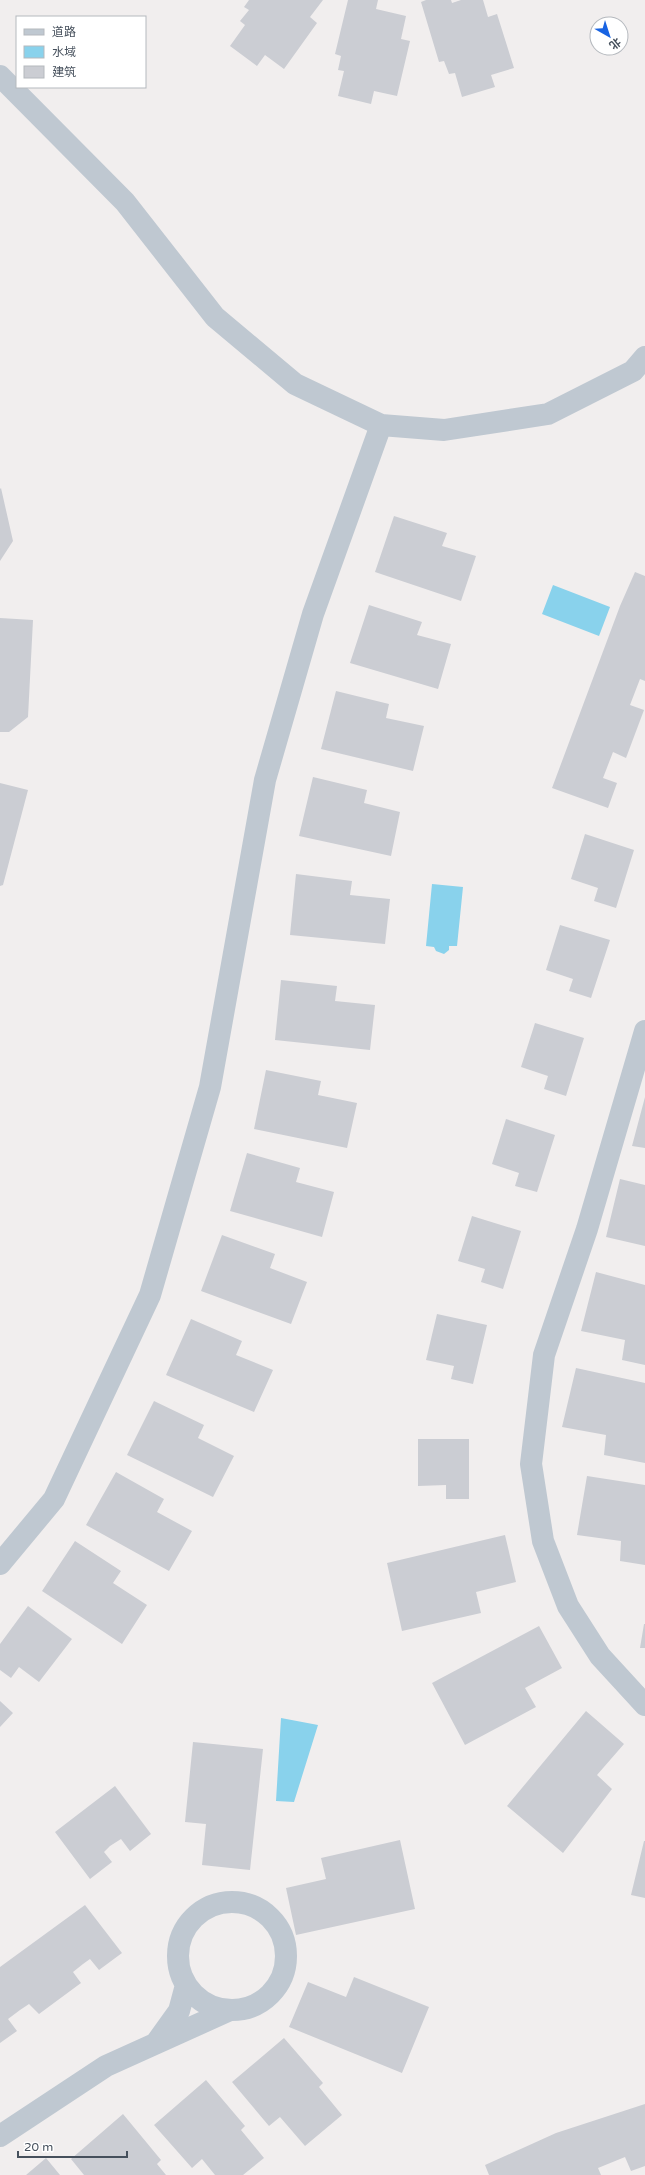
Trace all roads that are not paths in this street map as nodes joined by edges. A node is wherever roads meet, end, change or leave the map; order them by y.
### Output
1 (0, 76) edge
2 (645, 357) edge
3 (381, 425) junction
4 (645, 1031) edge
5 (0, 1564) edge
6 (645, 1705) edge
7 (186, 1984) junction
8 (230, 2010) junction
9 (156, 2044) junction
10 (0, 2136) edge

1 - 3 street
2 - 3 street
3 - 5 street
4 - 6 street
7 - 8 street
7 - 8 street
7 - 9 street
8 - 9 street
9 - 10 street

